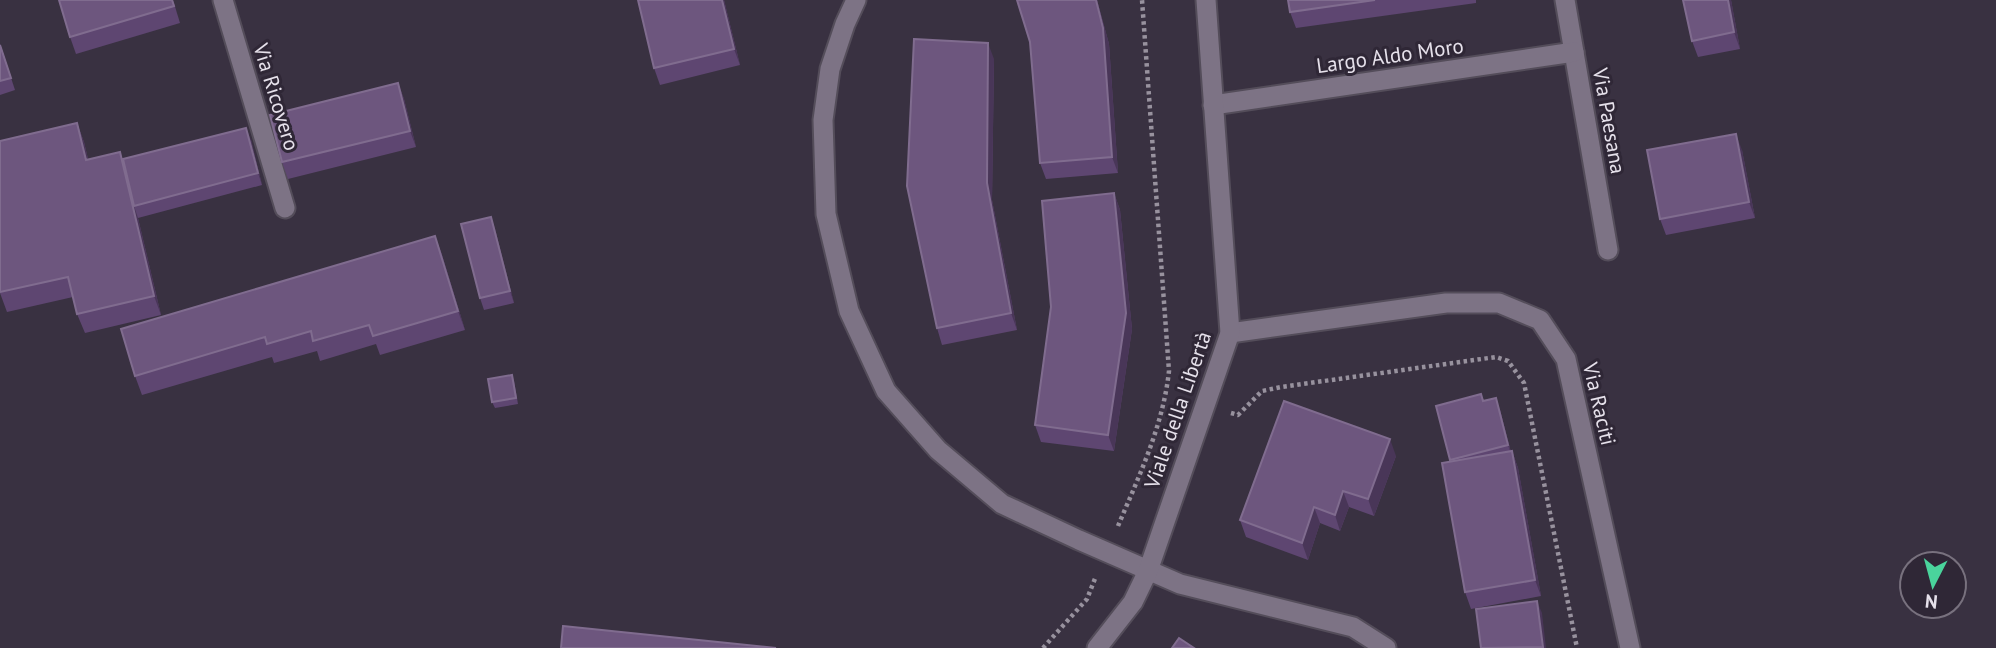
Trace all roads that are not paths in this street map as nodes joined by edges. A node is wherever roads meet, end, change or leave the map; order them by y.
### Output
1 (223, 0) edge
2 (856, 0) edge
3 (1206, 0) edge
4 (1565, 0) edge
5 (1574, 52) junction
6 (1213, 105) junction
7 (285, 208) dead end
8 (1608, 250) dead end
9 (1230, 333) junction
10 (1148, 572) junction
11 (1097, 648) edge
12 (1386, 648) edge
13 (1630, 648) edge

1 - 7 street, Via Ricovero
2 - 10 street
3 - 6 street, Viale della Libertà
4 - 5 street, Via Paesana
5 - 6 street, Largo Aldo Moro
5 - 8 street, Via Paesana
6 - 9 street, Viale della Libertà
9 - 10 street, Viale della Libertà
9 - 13 street, Via Raciti
10 - 11 street, Viale della Libertà
10 - 12 street

